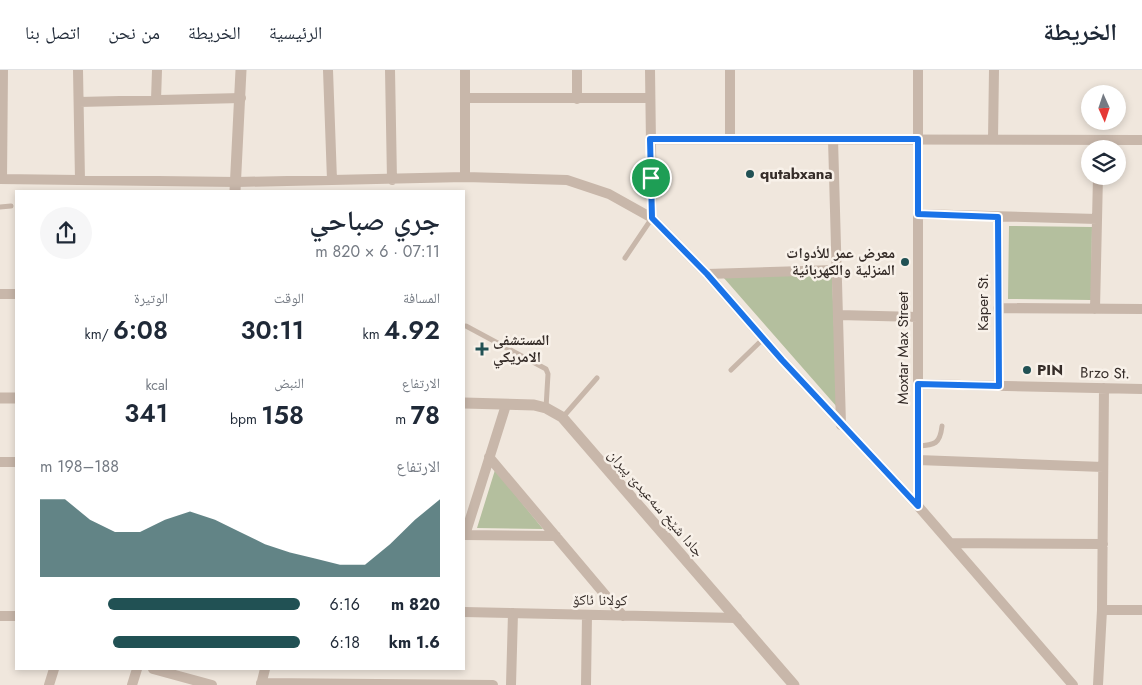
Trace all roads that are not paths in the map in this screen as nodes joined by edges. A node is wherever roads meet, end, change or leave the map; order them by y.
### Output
1 (3, 70) edge
2 (78, 70) edge
3 (157, 70) edge
4 (241, 70) edge
5 (328, 70) edge
6 (390, 70) edge
7 (465, 70) edge
8 (577, 70) edge
9 (650, 70) edge
10 (730, 70) edge
11 (918, 70) edge
12 (994, 70) edge
13 (241, 98) junction
14 (465, 98) junction
15 (650, 98) junction
16 (577, 99) junction
17 (156, 100) junction
18 (79, 102) junction
19 (650, 139) junction
20 (730, 139) junction
21 (833, 139) junction
22 (918, 139) junction
23 (993, 139) junction
24 (1142, 140) edge
25 (1126, 141) edge
26 (1081, 143) edge
27 (465, 177) junction
28 (1, 179) edge
29 (80, 180) junction
30 (332, 180) junction
31 (392, 180) junction
32 (1098, 185) edge
33 (236, 186) edge
34 (11, 206) dead end
35 (0, 207) edge
36 (918, 214) junction
37 (998, 217) junction
38 (652, 218) junction
39 (1097, 219) junction
40 (625, 258) dead end
41 (836, 270) junction
42 (707, 274) junction
43 (0, 294) edge
44 (15, 294) edge
45 (998, 308) junction
46 (1095, 309) junction
47 (1142, 309) edge
48 (839, 316) junction
49 (918, 317) junction
50 (466, 326) dead end
51 (763, 339) junction
52 (731, 370) dead end
53 (597, 378) dead end
54 (918, 384) junction
55 (999, 386) junction
56 (1104, 388) junction
57 (1142, 389) edge
58 (0, 398) edge
59 (15, 398) edge
60 (465, 404) edge
61 (506, 405) junction
62 (546, 408) junction
63 (562, 417) junction
64 (841, 425) junction
65 (942, 426) dead end
66 (918, 446) junction
67 (489, 457) junction
68 (918, 460) junction
69 (0, 462) edge
70 (15, 462) edge
71 (1103, 466) junction
72 (918, 506) junction
73 (465, 532) edge
74 (465, 535) edge
75 (556, 536) junction
76 (951, 543) junction
77 (1103, 544) junction
78 (1102, 610) junction
79 (1142, 610) edge
80 (465, 612) edge
81 (513, 613) junction
82 (587, 615) junction
83 (0, 616) edge
84 (15, 616) edge
85 (623, 616) junction
86 (736, 618) junction
87 (54, 670) edge
88 (137, 670) edge
89 (163, 670) edge
90 (265, 670) edge
91 (180, 672) edge
92 (261, 684) edge
93 (349, 684) edge
94 (50, 685) edge
95 (132, 685) edge
96 (212, 685) edge
97 (429, 685) edge
98 (493, 685) edge
99 (511, 685) edge
100 (586, 685) edge
101 (794, 685) edge
102 (1073, 685) edge
103 (1098, 685) edge

1 - 28 street
2 - 18 street
3 - 17 street
4 - 13 street
5 - 30 street
6 - 31 street
7 - 14 street
8 - 16 street
9 - 15 street
10 - 20 street
11 - 22 street, Moxtar Max Street
12 - 23 street
13 - 17 street
13 - 33 street
14 - 16 street
14 - 27 street
15 - 16 street
15 - 19 street
17 - 18 street
18 - 29 street
19 - 20 street
19 - 38 street
20 - 21 street
21 - 22 street
21 - 41 street
22 - 23 street
22 - 36 street, Moxtar Max Street
23 - 26 street
24 - 25 street
27 - 31 street
27 - 38 street
28 - 29 street
29 - 33 street
30 - 31 street
30 - 33 street
32 - 39 street
34 - 35 lane
36 - 37 street
36 - 49 street, Moxtar Max Street
37 - 39 street
37 - 45 street, Kaper St.
38 - 40 lane
38 - 42 street
39 - 46 street
41 - 42 street
41 - 48 street
42 - 51 street
43 - 44 street
45 - 46 street
45 - 55 street, Kaper St.
46 - 47 street
48 - 49 street
48 - 64 street
49 - 54 street, Moxtar Max Street
50 - 62 lane
51 - 52 lane
51 - 64 street
53 - 63 lane
54 - 55 street, Brzo St.
54 - 66 street, Moxtar Max Street
55 - 56 street, Brzo St.
56 - 57 street, Brzo St.
56 - 71 street
58 - 59 street
60 - 61 street, جادا شێخ سەعیدێ پیران
61 - 62 street, جادا شێخ سەعیدێ پیران
61 - 67 street
62 - 63 street, جادا شێخ سەعیدێ پیران
63 - 86 street, جادا شێخ سەعیدێ پیران
64 - 72 street
65 - 66 lane
66 - 68 street, Moxtar Max Street
67 - 73 street
67 - 75 street
68 - 71 street
68 - 72 street, Moxtar Max Street
69 - 70 street
71 - 77 street
72 - 76 street
74 - 75 street
75 - 85 street
76 - 77 street
76 - 102 street
77 - 78 street
78 - 79 street
78 - 103 street
80 - 81 street, کولانا ئاکۆ
81 - 82 street, کولانا ئاکۆ
81 - 99 street
82 - 85 street, کولانا ئاکۆ
82 - 100 street
83 - 84 street
85 - 86 street, کولانا ئاکۆ
86 - 101 street, جادا شێخ سەعیدێ پیران
87 - 94 street
88 - 95 street
89 - 91 street
90 - 92 street
91 - 96 street
92 - 93 street
93 - 97 street
97 - 98 street

